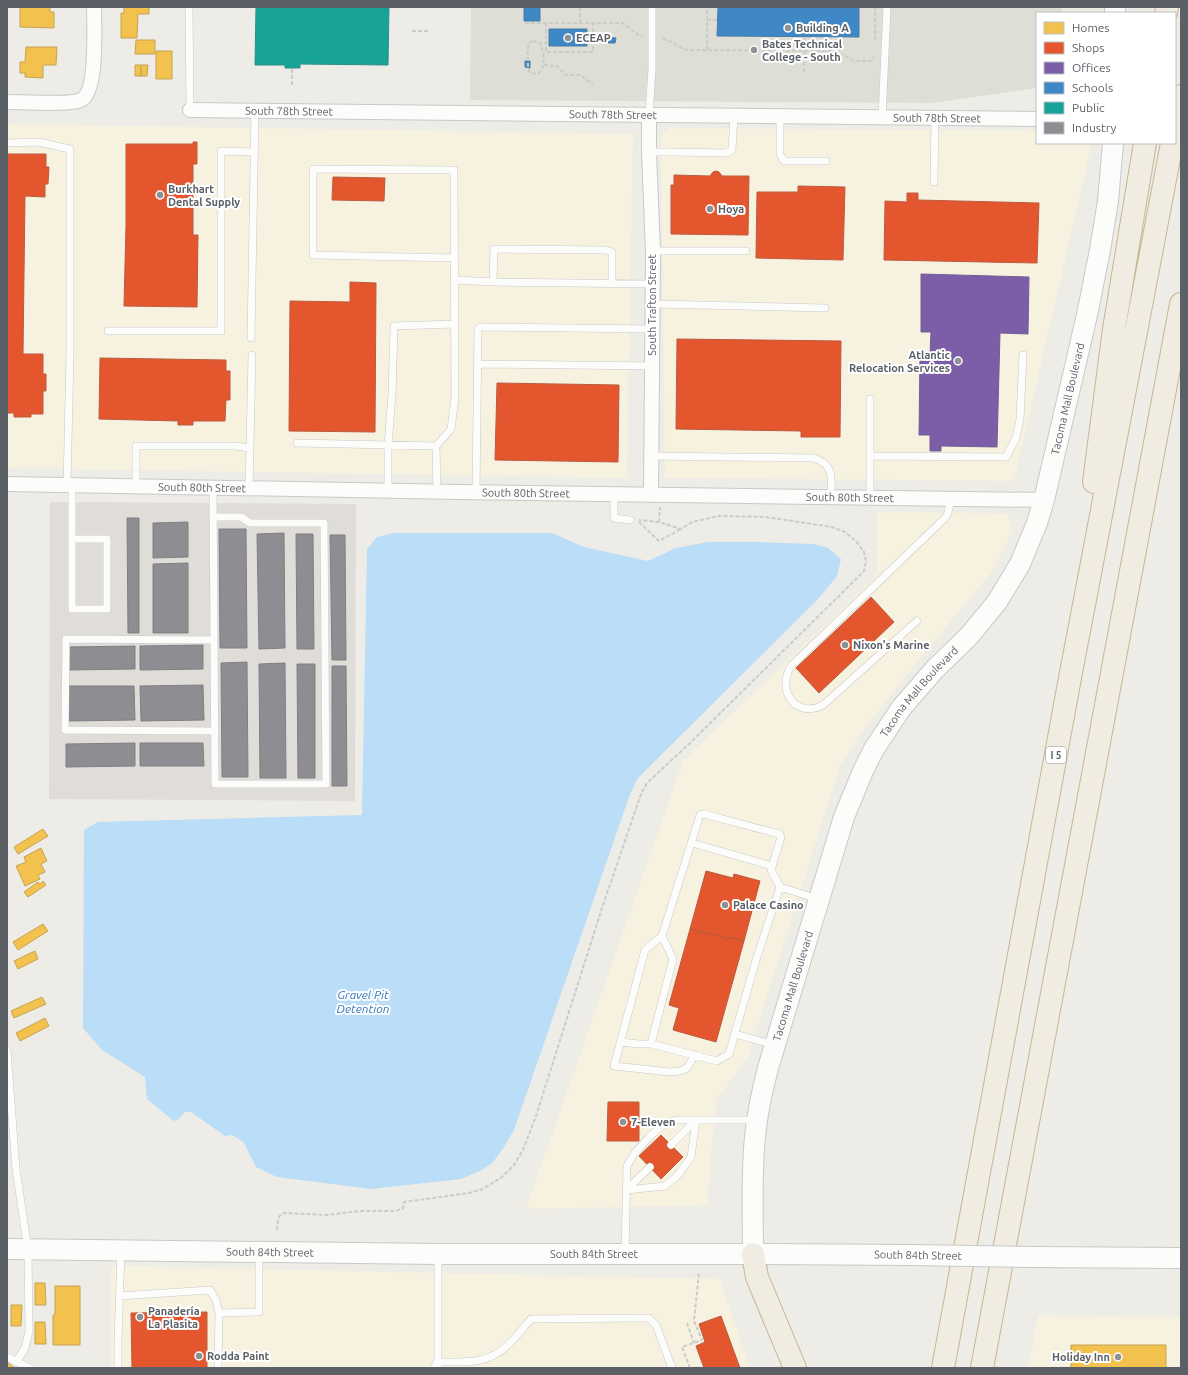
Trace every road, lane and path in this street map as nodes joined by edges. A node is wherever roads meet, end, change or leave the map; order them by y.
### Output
1 (94, 7) edge
2 (189, 7) edge
3 (580, 7) edge
4 (652, 7) edge
5 (707, 7) edge
6 (875, 7) edge
7 (887, 7) edge
8 (707, 20) junction
9 (718, 20) dead end
10 (525, 23) dead end
11 (546, 23) junction
12 (580, 23) junction
13 (593, 23) junction
14 (412, 31) dead end
15 (430, 31) dead end
16 (805, 37) dead end
17 (643, 38) dead end
18 (663, 38) dead end
19 (874, 43) dead end
20 (707, 50) junction
21 (805, 51) junction
22 (874, 54) dead end
23 (544, 65) junction
24 (292, 69) dead end
25 (804, 72) dead end
26 (593, 84) dead end
27 (292, 87) dead end
28 (1181, 96) edge
29 (7, 102) edge
30 (190, 110) joint
31 (255, 111) junction
32 (649, 115) junction
33 (734, 116) junction
34 (780, 116) junction
35 (882, 118) junction
36 (935, 118) junction
37 (1036, 119) edge
38 (1176, 122) edge
39 (7, 143) edge
40 (1112, 144) edge
41 (1145, 144) edge
42 (1172, 144) edge
43 (254, 152) junction
44 (649, 152) junction
45 (826, 161) dead end
46 (934, 182) dead end
47 (653, 251) junction
48 (746, 251) dead end
49 (454, 258) junction
50 (454, 280) junction
51 (493, 282) junction
52 (612, 283) junction
53 (653, 284) junction
54 (652, 304) junction
55 (1181, 304) edge
56 (825, 308) dead end
57 (455, 324) junction
58 (652, 329) junction
59 (108, 331) dead end
60 (251, 338) dead end
61 (252, 355) dead end
62 (1023, 355) dead end
63 (478, 364) junction
64 (652, 366) junction
65 (870, 399) dead end
66 (297, 443) dead end
67 (388, 445) junction
68 (436, 446) junction
69 (250, 448) junction
70 (652, 456) junction
71 (870, 456) junction
72 (7, 484) edge
73 (70, 486) junction
74 (136, 487) junction
75 (213, 488) junction
76 (248, 489) junction
77 (388, 491) junction
78 (437, 492) junction
79 (476, 493) junction
80 (614, 494) junction
81 (831, 496) junction
82 (870, 497) junction
83 (951, 498) junction
84 (656, 499) junction
85 (1044, 500) junction
86 (213, 517) junction
87 (630, 520) dead end
88 (659, 522) junction
89 (681, 529) junction
90 (72, 539) junction
91 (916, 621) dead end
92 (214, 640) junction
93 (1070, 678) junction
94 (214, 731) junction
95 (692, 843) junction
96 (772, 866) junction
97 (780, 887) junction
98 (819, 899) junction
99 (662, 936) junction
100 (735, 1034) junction
101 (620, 1042) junction
102 (651, 1044) junction
103 (775, 1045) junction
104 (7, 1050) edge
105 (695, 1055) junction
106 (696, 1120) junction
107 (757, 1120) junction
108 (671, 1145) dead end
109 (650, 1167) dead end
110 (626, 1190) junction
111 (278, 1230) dead end
112 (7, 1249) edge
113 (28, 1250) junction
114 (121, 1250) junction
115 (260, 1252) junction
116 (438, 1254) junction
117 (625, 1254) junction
118 (753, 1254) junction
119 (1181, 1258) edge
120 (699, 1272) dead end
121 (119, 1296) junction
122 (219, 1313) junction
123 (687, 1323) dead end
124 (694, 1343) junction
125 (7, 1357) edge
126 (16, 1362) junction
127 (437, 1366) edge
128 (30, 1368) edge
129 (118, 1368) edge
130 (218, 1368) edge
131 (672, 1368) edge
132 (690, 1368) edge
133 (795, 1368) edge
134 (943, 1368) edge
135 (982, 1368) edge

1 - 29 street
2 - 30 lane
3 - 12 path
4 - 32 lane
5 - 8 path
6 - 19 path
7 - 35 lane
8 - 9 path
8 - 20 path
10 - 11 path
11 - 12 path
11 - 13 path
12 - 13 path
13 - 17 path
14 - 15 path
16 - 21 path
18 - 20 path
20 - 21 path
21 - 22 path
21 - 25 path
23 - 23 path
23 - 26 path
24 - 27 path
28 - 38 highway
30 - 31 street, South 78th Street
31 - 32 street, South 78th Street
31 - 43 lane
32 - 33 street, South 78th Street
32 - 44 street, South Trafton Street
33 - 34 street, South 78th Street
33 - 44 lane
34 - 35 street, South 78th Street
34 - 45 lane
35 - 36 street, South 78th Street
36 - 37 street, South 78th Street
36 - 46 lane
39 - 73 lane
40 - 85 main road, Tacoma Mall Boulevard
41 - 93 highway
42 - 93 highway, I 5
43 - 59 lane
43 - 60 lane
44 - 47 street, South Trafton Street
47 - 48 lane
47 - 53 street, South Trafton Street
49 - 49 lane
49 - 50 lane
50 - 51 lane
50 - 57 lane
51 - 52 lane
51 - 52 lane
52 - 53 lane
53 - 54 street, South Trafton Street
54 - 56 lane
54 - 58 street, South Trafton Street
55 - 135 highway
57 - 67 lane
57 - 68 lane
58 - 63 lane
58 - 64 street, South Trafton Street
61 - 69 lane
62 - 71 lane
63 - 64 lane
63 - 79 lane
64 - 70 street, South Trafton Street
65 - 71 lane
66 - 67 lane
67 - 68 lane
67 - 77 lane
68 - 78 lane
69 - 74 lane
69 - 76 lane
70 - 81 lane
70 - 84 street, South Trafton Street
71 - 82 lane
72 - 73 street, South 80th Street
73 - 74 street, South 80th Street
73 - 90 lane
74 - 75 street, South 80th Street
75 - 76 street, South 80th Street
75 - 86 lane
76 - 77 street, South 80th Street
77 - 78 street, South 80th Street
78 - 79 street, South 80th Street
79 - 80 street, South 80th Street
80 - 84 street, South 80th Street
80 - 87 lane
81 - 82 street, South 80th Street
81 - 84 street, South 80th Street
82 - 83 street, South 80th Street
83 - 85 street, South 80th Street
83 - 91 lane
84 - 88 path
85 - 98 main road, Tacoma Mall Boulevard
86 - 92 lane
86 - 94 lane
88 - 89 path
88 - 89 path
89 - 111 path
90 - 90 lane
92 - 94 lane
92 - 94 lane
93 - 134 highway, I 5
95 - 96 lane
95 - 96 lane
95 - 99 lane
96 - 97 lane
97 - 98 lane
97 - 100 lane
98 - 103 main road, Tacoma Mall Boulevard
99 - 101 lane
99 - 102 lane
100 - 103 lane
100 - 105 lane
101 - 102 lane
101 - 105 lane
102 - 105 lane
103 - 107 main road, Tacoma Mall Boulevard
104 - 113 lane
106 - 107 lane
106 - 108 lane
106 - 110 lane
106 - 110 lane
107 - 118 main road, Tacoma Mall Boulevard
109 - 110 lane
110 - 117 lane
112 - 113 main road, South 84th Street
113 - 114 main road, South 84th Street
113 - 126 lane
114 - 115 main road, South 84th Street
114 - 121 lane
115 - 116 main road, South 84th Street
115 - 122 lane
116 - 117 main road, South 84th Street
116 - 127 lane
117 - 118 main road, South 84th Street
118 - 119 main road, South 84th Street, bridge
118 - 133 highway
120 - 124 path
121 - 122 lane
121 - 129 lane
122 - 130 lane
123 - 124 path
124 - 132 path
125 - 126 lane
126 - 128 lane
127 - 131 lane

